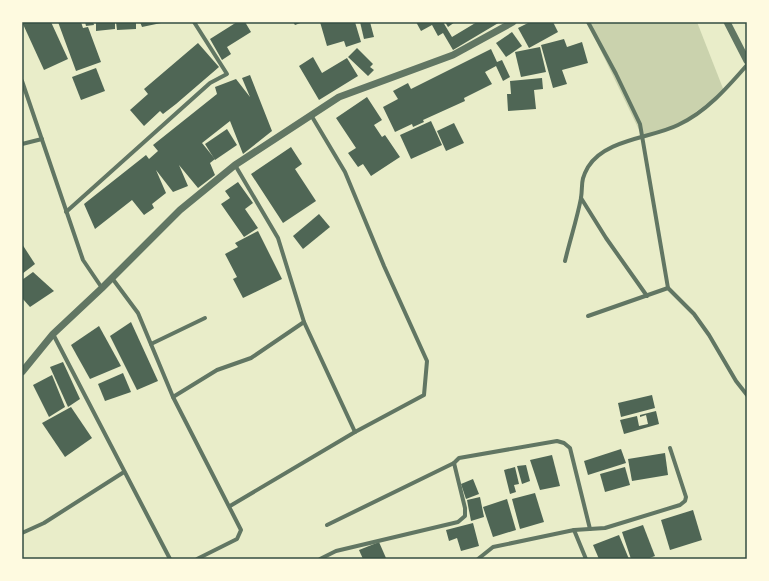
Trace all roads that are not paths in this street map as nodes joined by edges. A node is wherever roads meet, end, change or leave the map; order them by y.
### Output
1 (194, 22) edge
2 (513, 22) edge
3 (588, 22) edge
4 (727, 22) edge
5 (747, 61) edge
6 (22, 81) edge
7 (310, 115) junction
8 (642, 136) junction
9 (42, 139) junction
10 (22, 144) edge
11 (235, 165) junction
12 (581, 198) junction
13 (66, 212) junction
14 (565, 260) dead end
15 (112, 278) junction
16 (102, 288) junction
17 (668, 288) junction
18 (647, 296) junction
19 (588, 316) dead end
20 (205, 318) dead end
21 (304, 322) junction
22 (53, 334) junction
23 (151, 344) junction
24 (22, 372) edge
25 (747, 395) edge
26 (173, 397) junction
27 (355, 432) junction
28 (670, 448) dead end
29 (454, 463) junction
30 (124, 472) junction
31 (230, 506) junction
32 (327, 525) dead end
33 (590, 529) junction
34 (574, 530) junction
35 (22, 532) edge
36 (170, 559) edge
37 (197, 559) edge
38 (320, 559) edge
39 (478, 559) edge
40 (586, 559) edge

1 - 13 street
2 - 7 street
3 - 8 street
4 - 5 street
5 - 8 street
6 - 9 street
7 - 11 street
7 - 27 street
8 - 12 street
8 - 17 street
9 - 10 street
9 - 13 street
11 - 15 street
11 - 21 street
12 - 14 street
12 - 18 street
13 - 16 street
15 - 16 street
15 - 23 street
16 - 22 street
17 - 18 street
17 - 25 street
18 - 19 street
20 - 23 street
21 - 26 street
21 - 27 street
22 - 24 street
22 - 30 street
23 - 26 street
26 - 31 street
27 - 31 street
28 - 33 street
29 - 32 street
29 - 33 street
29 - 38 street
30 - 35 street
30 - 36 street
31 - 37 street
33 - 34 street
34 - 39 street
34 - 40 street

